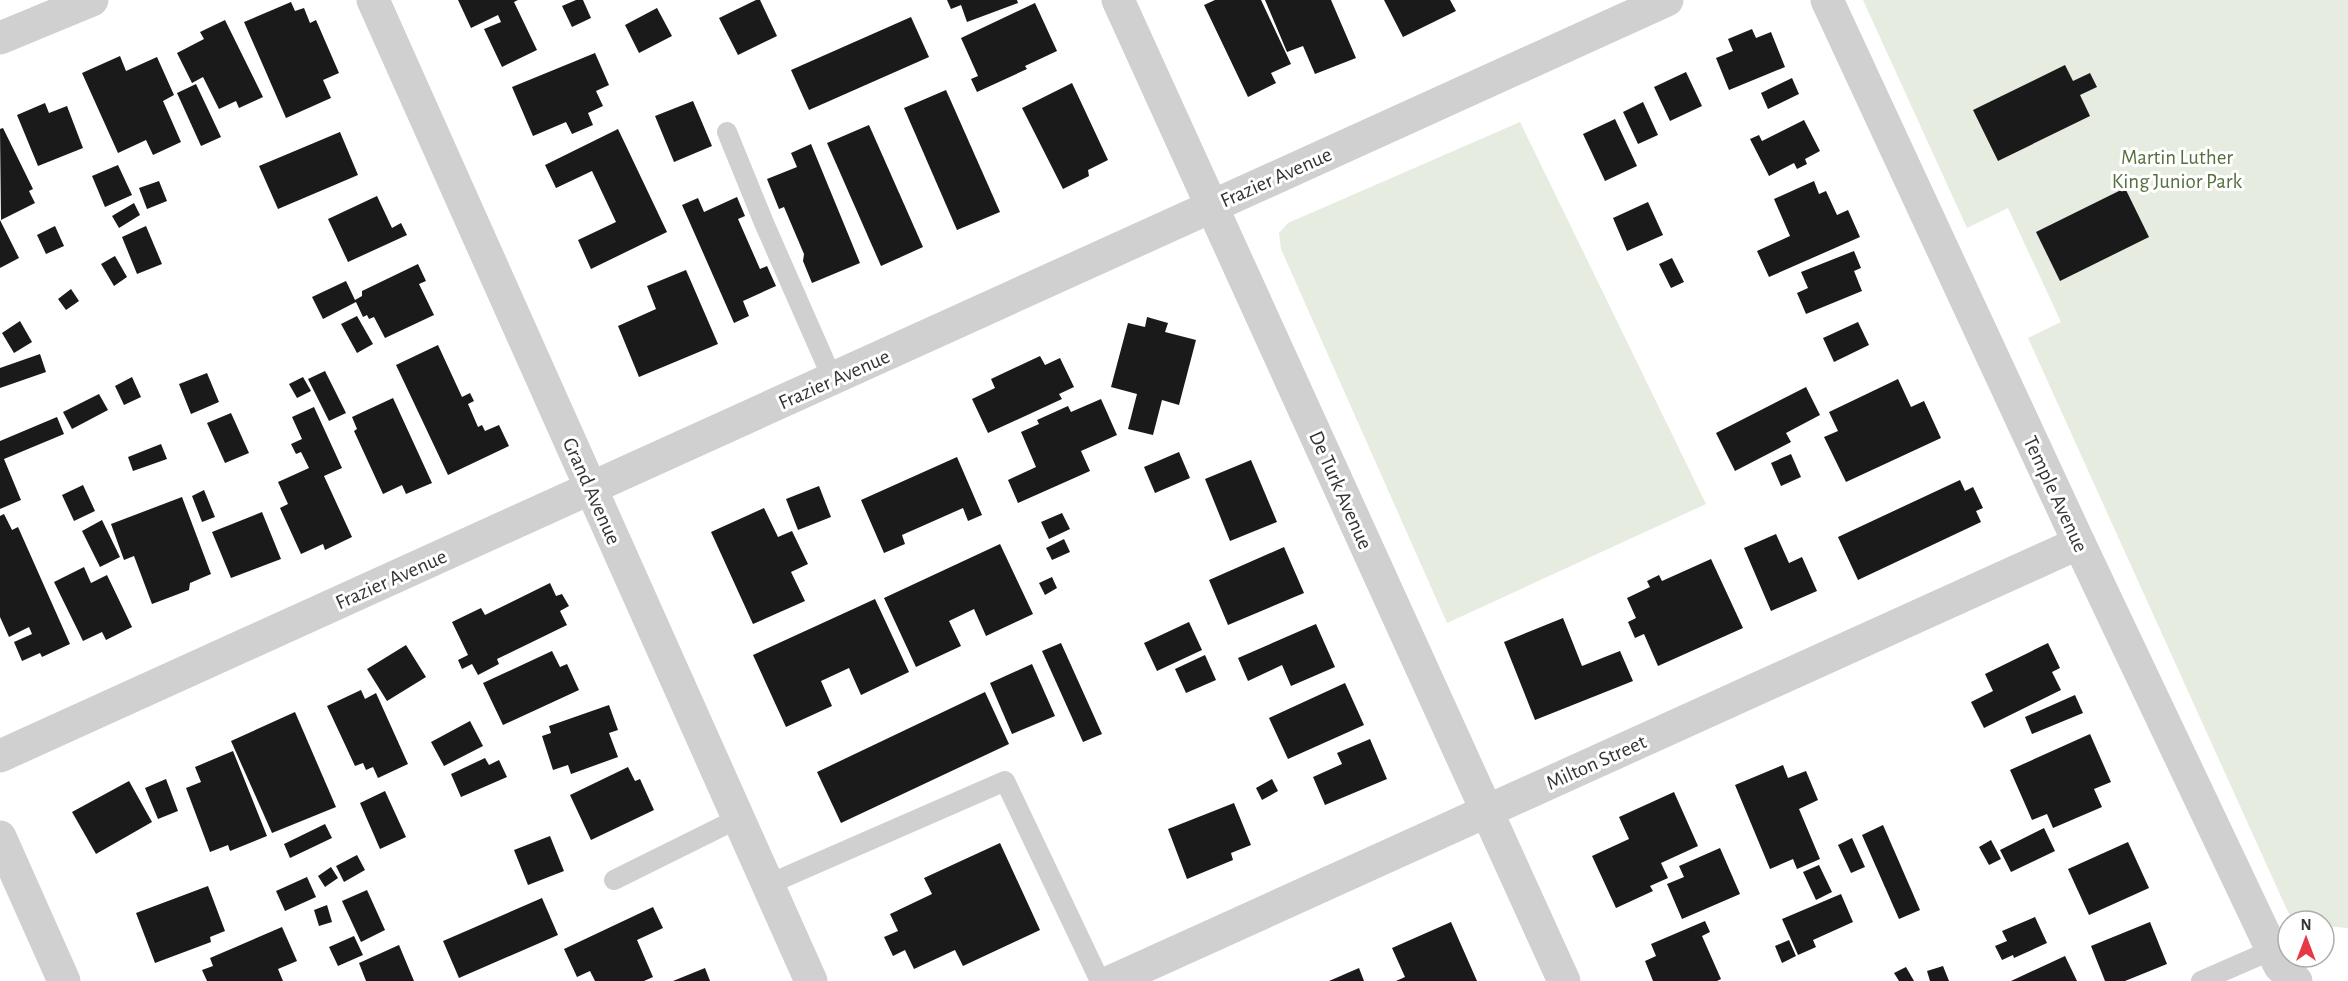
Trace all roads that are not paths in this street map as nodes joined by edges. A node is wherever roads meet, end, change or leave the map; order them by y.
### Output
1 (92, 0) edge
2 (373, 0) edge
3 (1118, 0) edge
4 (1667, 0) edge
5 (1827, 0) edge
6 (0, 38) edge
7 (727, 132) dead end
8 (1212, 206) junction
9 (833, 380) junction
10 (591, 489) junction
11 (2079, 543) junction
12 (0, 756) edge
13 (1487, 811) junction
14 (737, 819) junction
15 (0, 837) edge
16 (614, 880) dead end
17 (767, 885) junction
18 (2272, 950) junction
19 (64, 981) edge
20 (811, 981) edge
21 (1100, 981) edge
22 (1112, 981) edge
23 (1564, 981) edge
24 (2201, 981) edge
25 (2296, 981) edge

1 - 6 street
2 - 10 street, Grand Avenue
3 - 8 street, De Turk Avenue
4 - 8 street, Frazier Avenue
5 - 11 street, Temple Avenue
7 - 9 lane
8 - 9 street, Frazier Avenue
8 - 13 street, De Turk Avenue
9 - 10 street, Frazier Avenue
10 - 12 street, Frazier Avenue
10 - 14 street, Grand Avenue
11 - 13 street, Milton Street
11 - 18 street, Temple Avenue
13 - 22 street, Milton Street
13 - 23 street, De Turk Avenue
14 - 16 lane
14 - 17 street, Grand Avenue
15 - 19 street
17 - 20 street, Grand Avenue
17 - 21 lane
18 - 24 lane
18 - 25 street, Temple Avenue

